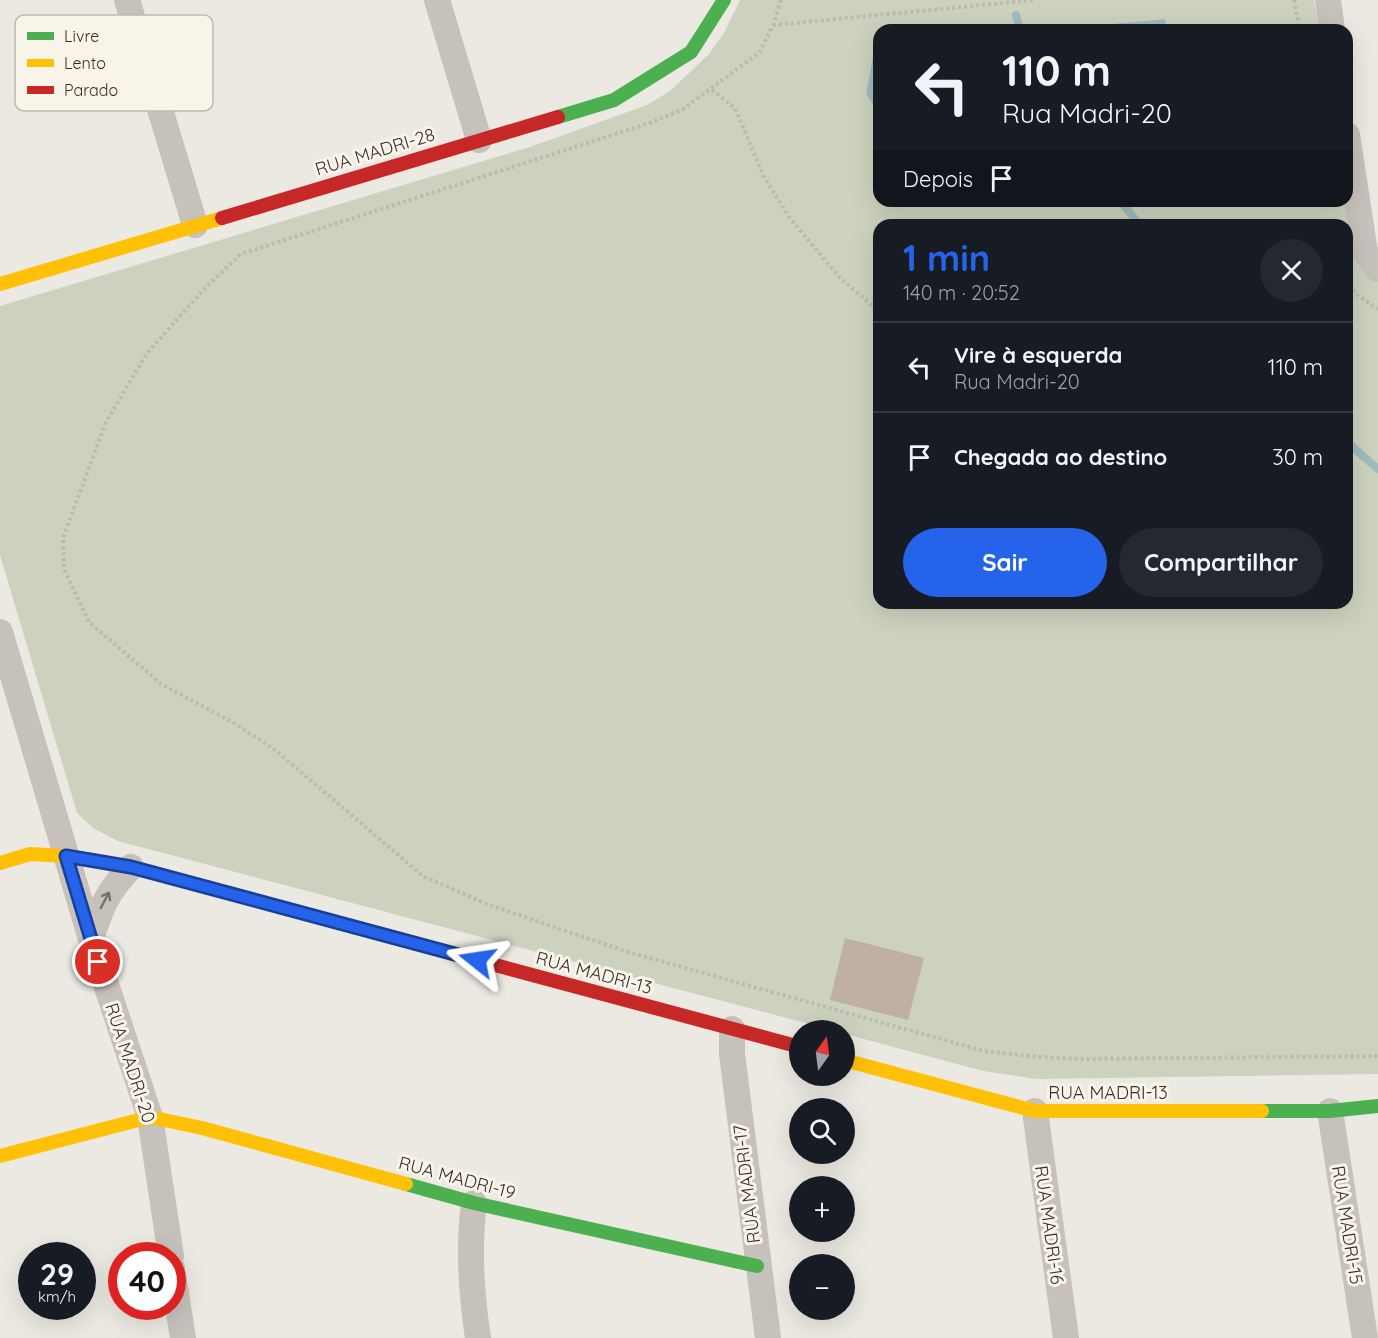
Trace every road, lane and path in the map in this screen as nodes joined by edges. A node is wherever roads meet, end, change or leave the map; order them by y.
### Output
1 (127, 0) edge
2 (437, 0) edge
3 (724, 0) edge
4 (1035, 0) edge
5 (1294, 0) edge
6 (1328, 0) edge
7 (132, 15) edge
8 (1299, 24) edge
9 (1331, 24) edge
10 (773, 25) dead end
11 (712, 90) dead end
12 (161, 111) edge
13 (479, 140) junction
14 (1353, 174) edge
15 (195, 225) junction
16 (241, 254) dead end
17 (1378, 269) edge
18 (0, 284) edge
19 (1353, 289) edge
20 (873, 306) edge
21 (1378, 309) edge
22 (0, 632) edge
23 (66, 856) junction
24 (0, 863) edge
25 (131, 867) junction
26 (91, 939) junction
27 (732, 1029) junction
28 (789, 1044) edge
29 (1378, 1056) edge
30 (855, 1063) edge
31 (1378, 1106) edge
32 (1035, 1111) junction
33 (1330, 1111) junction
34 (150, 1117) junction
35 (0, 1156) edge
36 (474, 1203) junction
37 (169, 1242) edge
38 (757, 1266) junction
39 (180, 1320) edge
40 (183, 1338) edge
41 (478, 1338) edge
42 (768, 1338) edge
43 (1066, 1338) edge
44 (1365, 1338) edge

1 - 7 street
2 - 13 street
3 - 13 street, RUA MADRI-28
4 - 10 path
5 - 8 path
6 - 9 street
11 - 20 path
12 - 15 street
13 - 15 street, RUA MADRI-28
14 - 17 street
15 - 18 street, RUA MADRI-28
16 - 29 path
19 - 21 path
22 - 23 street, RUA MADRI-20
23 - 24 street, RUA MADRI-13
23 - 25 street, RUA MADRI-13
23 - 26 street, RUA MADRI-20
26 -> 25 street
25 - 27 street, RUA MADRI-13
26 - 34 street, RUA MADRI-20
27 - 28 street, RUA MADRI-13
27 - 38 street, RUA MADRI-17
30 - 32 street, RUA MADRI-13
31 - 33 street, RUA MADRI-13
32 - 33 street, RUA MADRI-13
32 - 43 street, RUA MADRI-16
33 - 44 street, RUA MADRI-15
34 - 35 street
34 - 36 street, RUA MADRI-19
34 - 37 street, RUA MADRI-20
36 - 38 street, RUA MADRI-19
36 - 41 street
38 - 42 street, RUA MADRI-17
39 - 40 street

